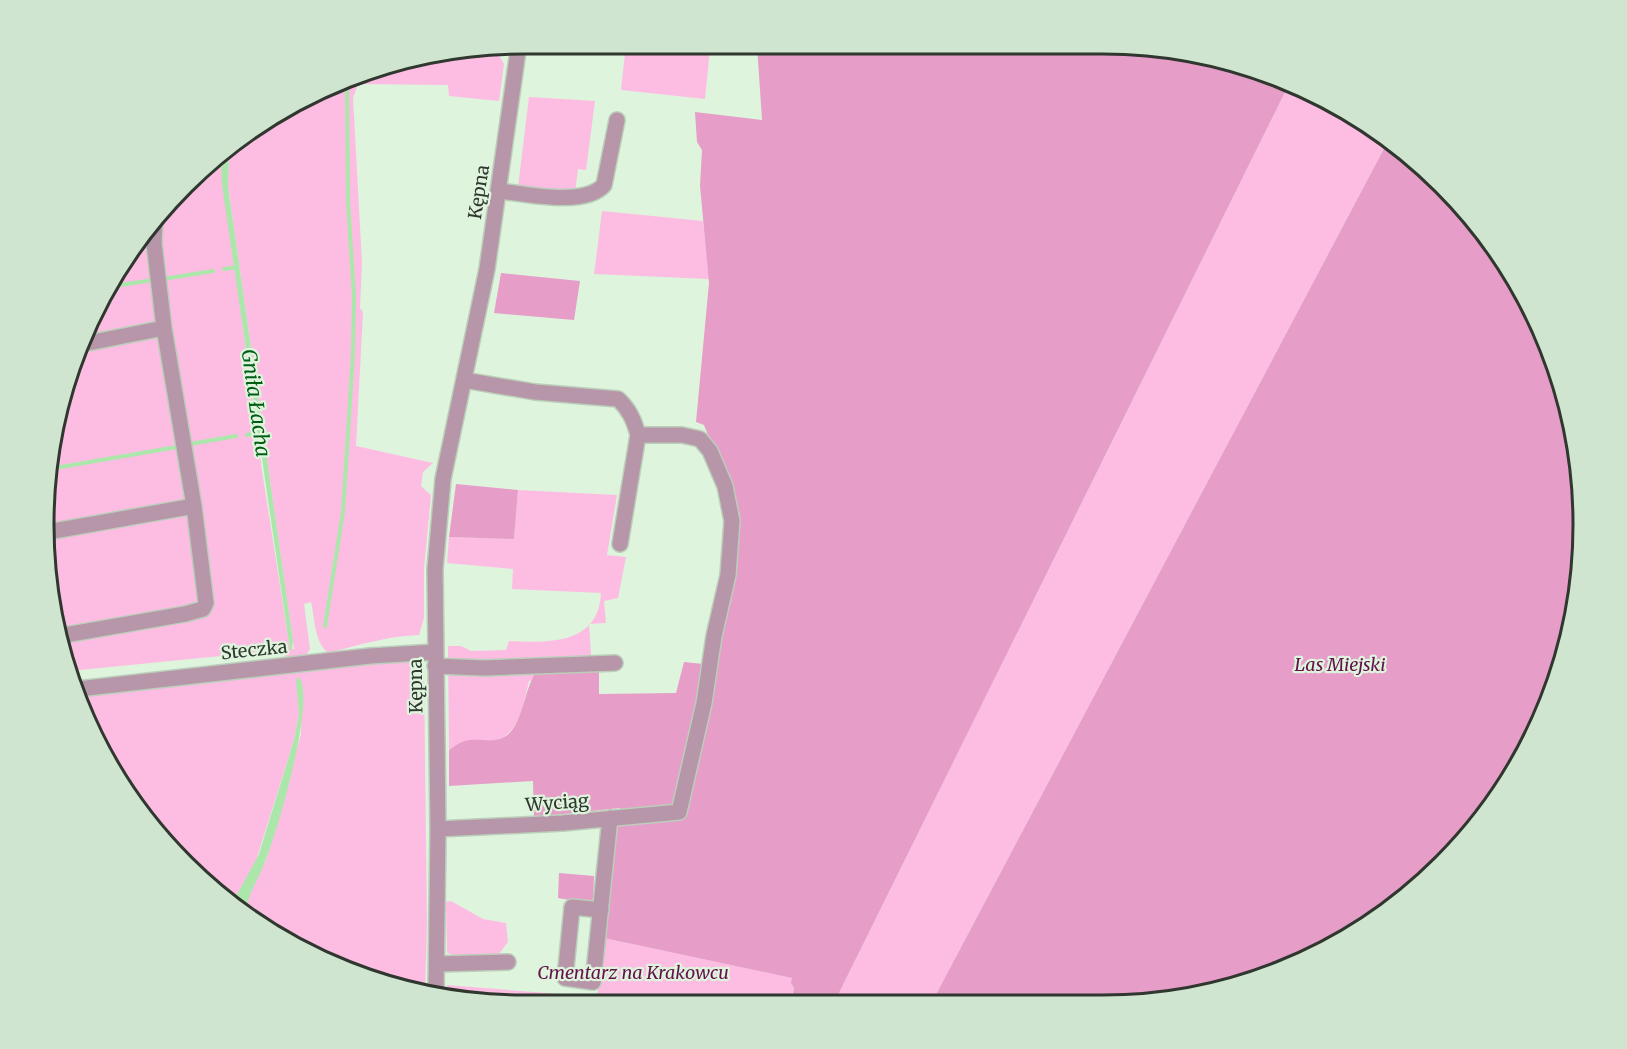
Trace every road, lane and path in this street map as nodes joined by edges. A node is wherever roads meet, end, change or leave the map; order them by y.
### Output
1 (518, 54) edge
2 (617, 120) dead end
3 (500, 191) junction
4 (154, 234) edge
5 (164, 328) junction
6 (91, 342) edge
7 (465, 380) junction
8 (638, 435) junction
9 (194, 506) junction
10 (54, 531) edge
11 (620, 544) dead end
12 (67, 634) edge
13 (435, 659) junction
14 (615, 663) dead end
15 (84, 688) edge
16 (610, 818) junction
17 (438, 829) junction
18 (601, 910) junction
19 (508, 962) dead end
20 (438, 964) junction
21 (436, 987) edge

1 - 3 street, Kępna
2 - 3 street
3 - 7 street, Kępna
4 - 5 street
5 - 6 street
5 - 9 street
7 - 8 street
7 - 13 street, Kępna
8 - 11 street
8 - 16 street, Wyciąg
9 - 10 street
9 - 12 street
13 - 14 street, Steczka
13 - 15 street, Steczka
13 - 17 street, Kępna
16 - 17 street, Wyciąg
16 - 18 street
17 - 20 street, Kępna
18 - 18 street
19 - 20 street
20 - 21 street, Kępna

